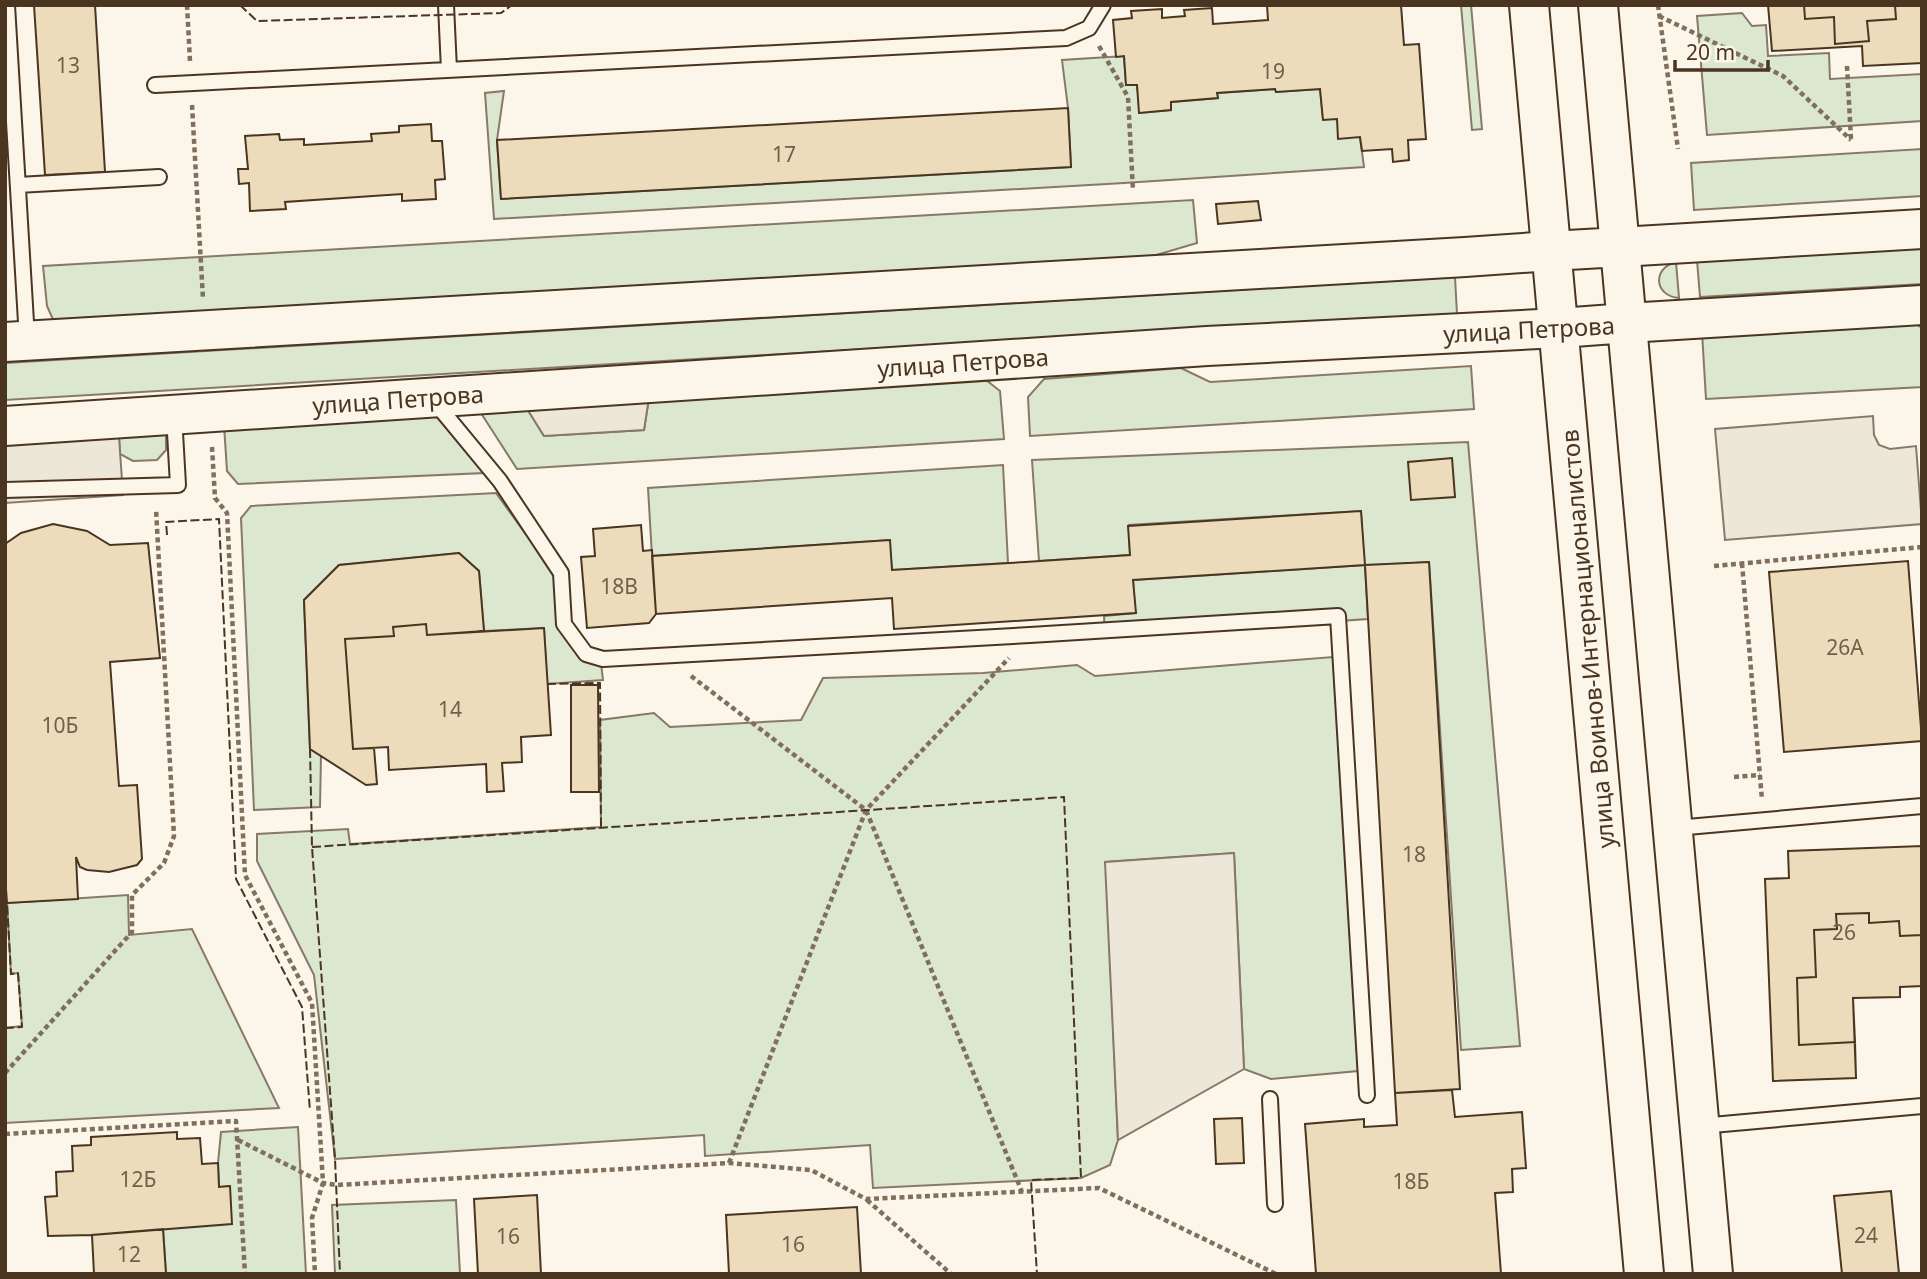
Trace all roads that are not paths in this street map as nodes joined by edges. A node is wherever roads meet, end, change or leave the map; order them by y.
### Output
1 (7, 5) edge
2 (446, 5) edge
3 (1103, 5) edge
4 (1529, 5) edge
5 (1598, 5) edge
6 (449, 69) junction
7 (155, 85) dead end
8 (159, 177) dead end
9 (18, 185) junction
10 (1922, 229) edge
11 (1620, 247) junction
12 (1551, 251) junction
13 (1922, 305) edge
14 (1627, 323) junction
15 (1560, 328) junction
16 (16, 341) edge
17 (431, 397) junction
18 (192, 413) junction
19 (5, 426) edge
20 (5, 490) edge
21 (1922, 806) edge
22 (1673, 828) junction
23 (1367, 1095) dead end
24 (1270, 1099) dead end
25 (1922, 1106) edge
26 (1699, 1126) junction
27 (1275, 1204) dead end
28 (1644, 1274) edge
29 (1713, 1274) edge

1 - 9 lane
2 - 6 lane
3 - 6 lane
4 - 12 main road, улица Воинов-Интернационалистов
5 - 11 main road
6 - 7 lane
8 - 9 lane
9 - 16 lane
10 - 11 main road
11 - 12 main road
11 - 14 main road
12 - 15 main road, улица Воинов-Интернационалистов
12 - 16 main road
13 - 14 main road, улица Петрова
14 - 15 main road, улица Петрова
14 - 22 main road
15 - 17 main road, улица Петрова
15 - 28 main road, улица Воинов-Интернационалистов
17 - 18 main road, улица Петрова
17 - 23 lane
18 - 19 main road, улица Петрова
18 - 20 lane
21 - 22 lane
22 - 26 main road
24 - 27 lane
25 - 26 lane
26 - 29 main road

